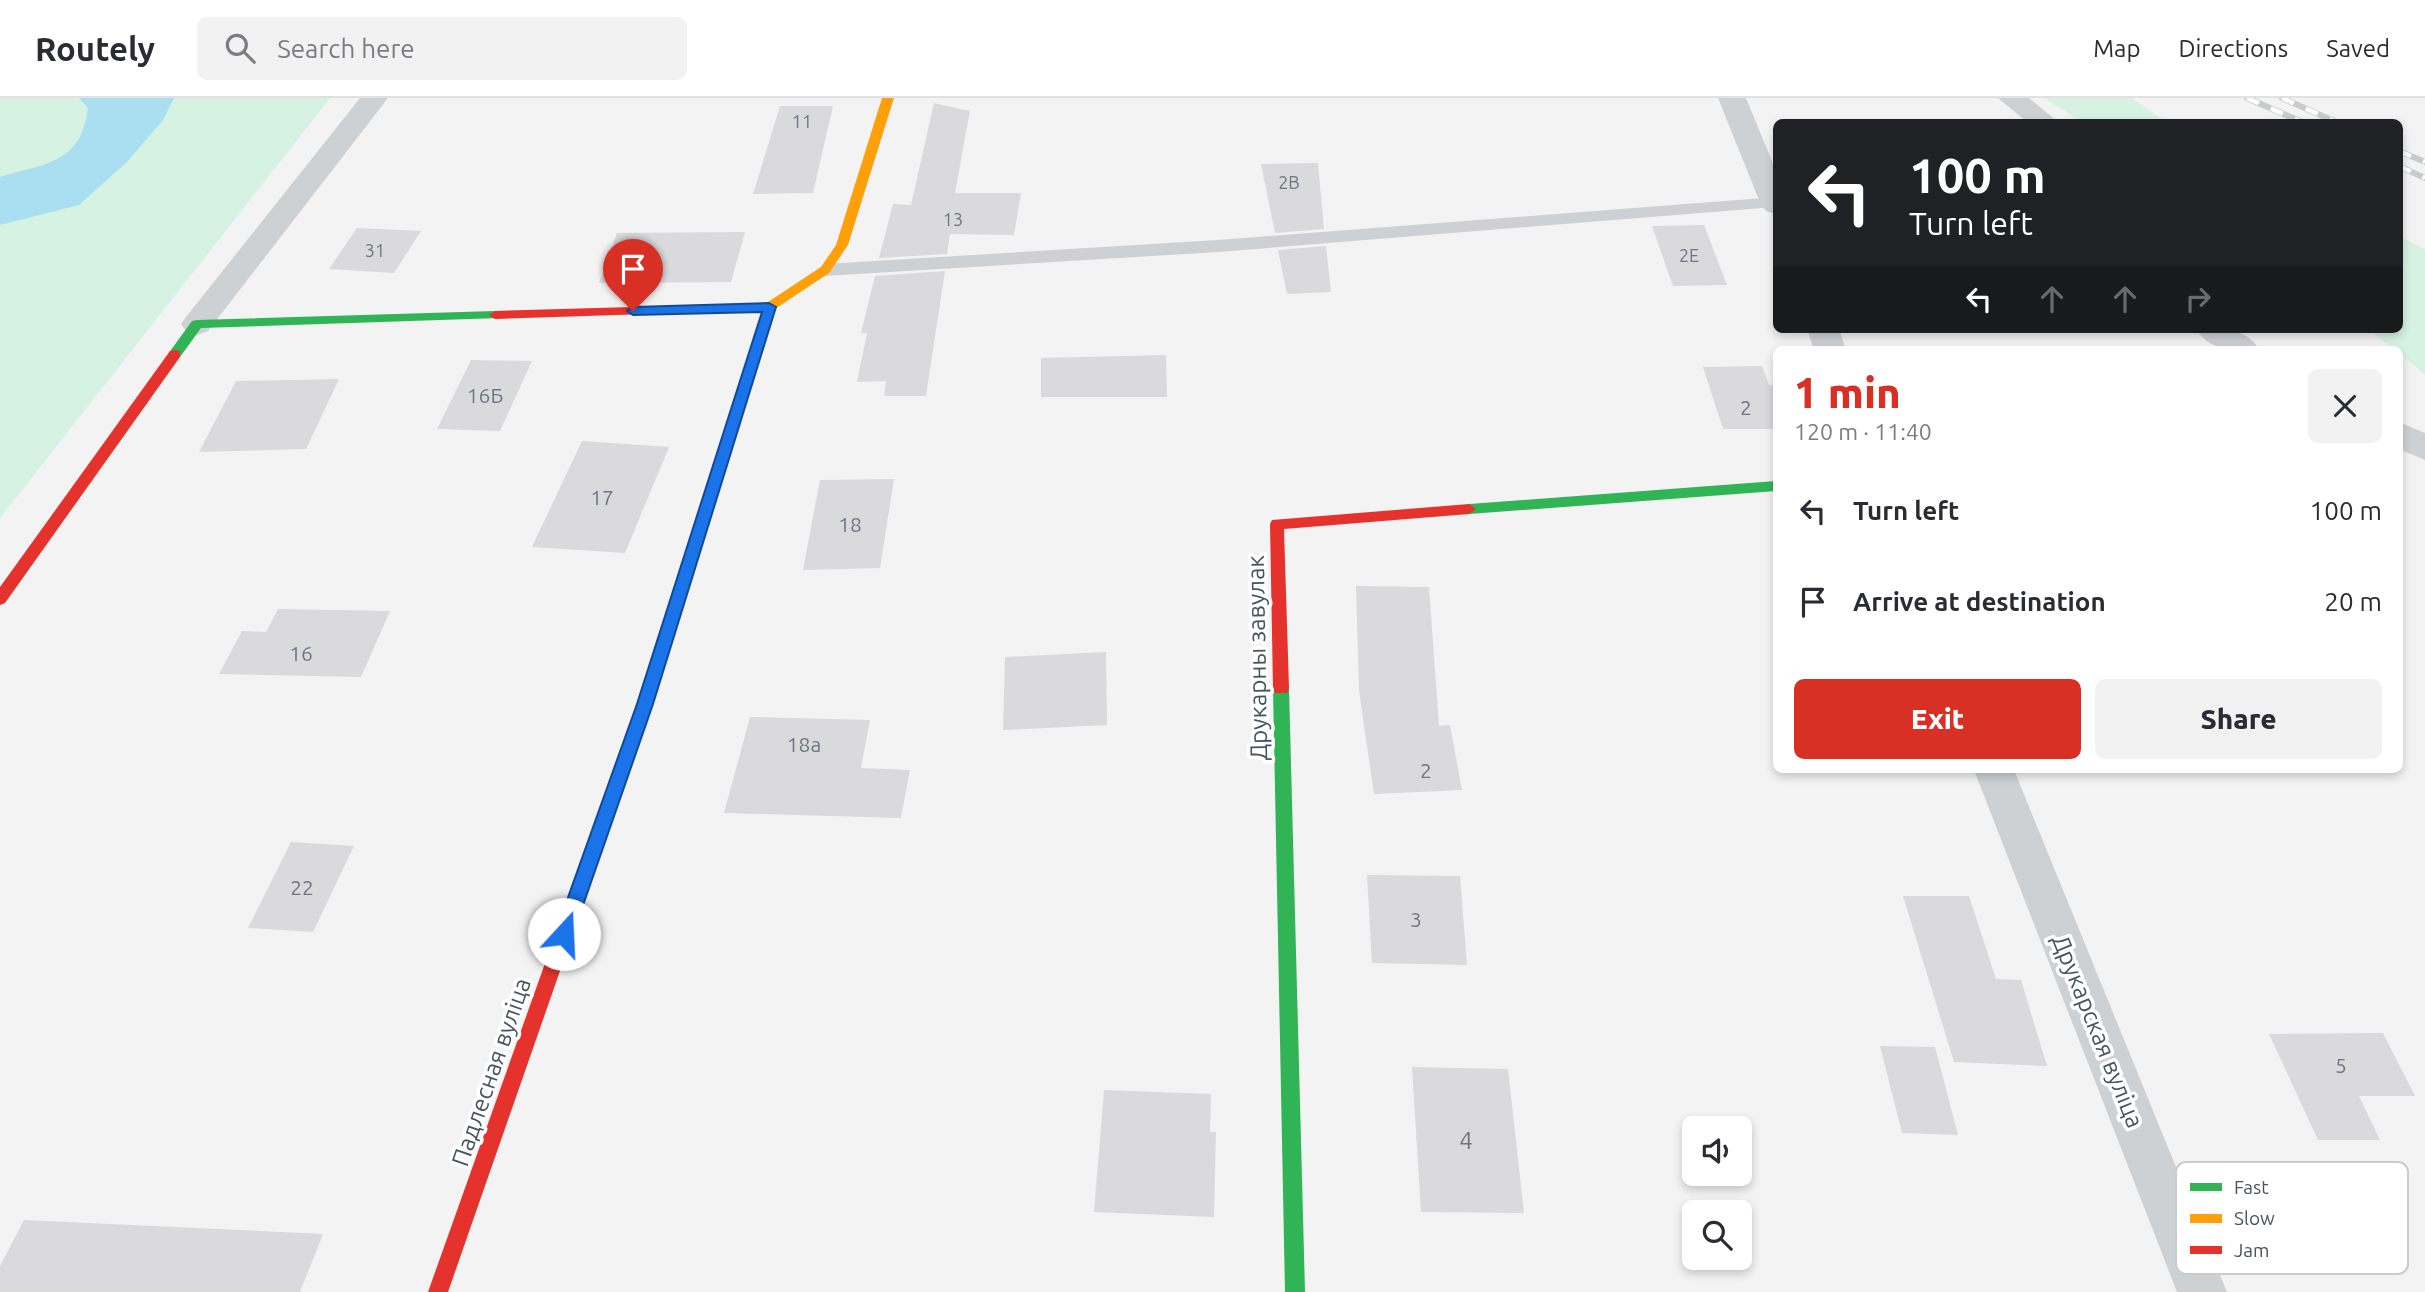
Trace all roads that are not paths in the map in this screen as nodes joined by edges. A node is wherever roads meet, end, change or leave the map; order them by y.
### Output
1 (374, 98) edge
2 (888, 98) edge
3 (1732, 98) edge
4 (2012, 98) edge
5 (2040, 119) edge
6 (1773, 196) edge
7 (1773, 203) edge
8 (825, 270) junction
9 (769, 307) junction
10 (197, 324) junction
11 (2218, 333) edge
12 (2238, 346) edge
13 (2403, 436) edge
14 (2425, 448) edge
15 (1773, 486) edge
16 (0, 599) edge
17 (1995, 773) edge
18 (2176, 1227) edge
19 (2195, 1274) edge
20 (438, 1292) edge
21 (1295, 1292) edge
22 (2202, 1292) edge

1 - 10 street
2 - 8 street
3 - 6 street
4 - 5 street
7 - 8 lane
8 - 9 street
9 - 10 street
9 - 20 street, Падлесная вуліца
10 - 16 street
11 - 12 street
13 - 14 street
15 - 21 street, Друкарны завулак
17 - 18 street, Друкарская вуліца
19 - 22 street, Друкарская вуліца

